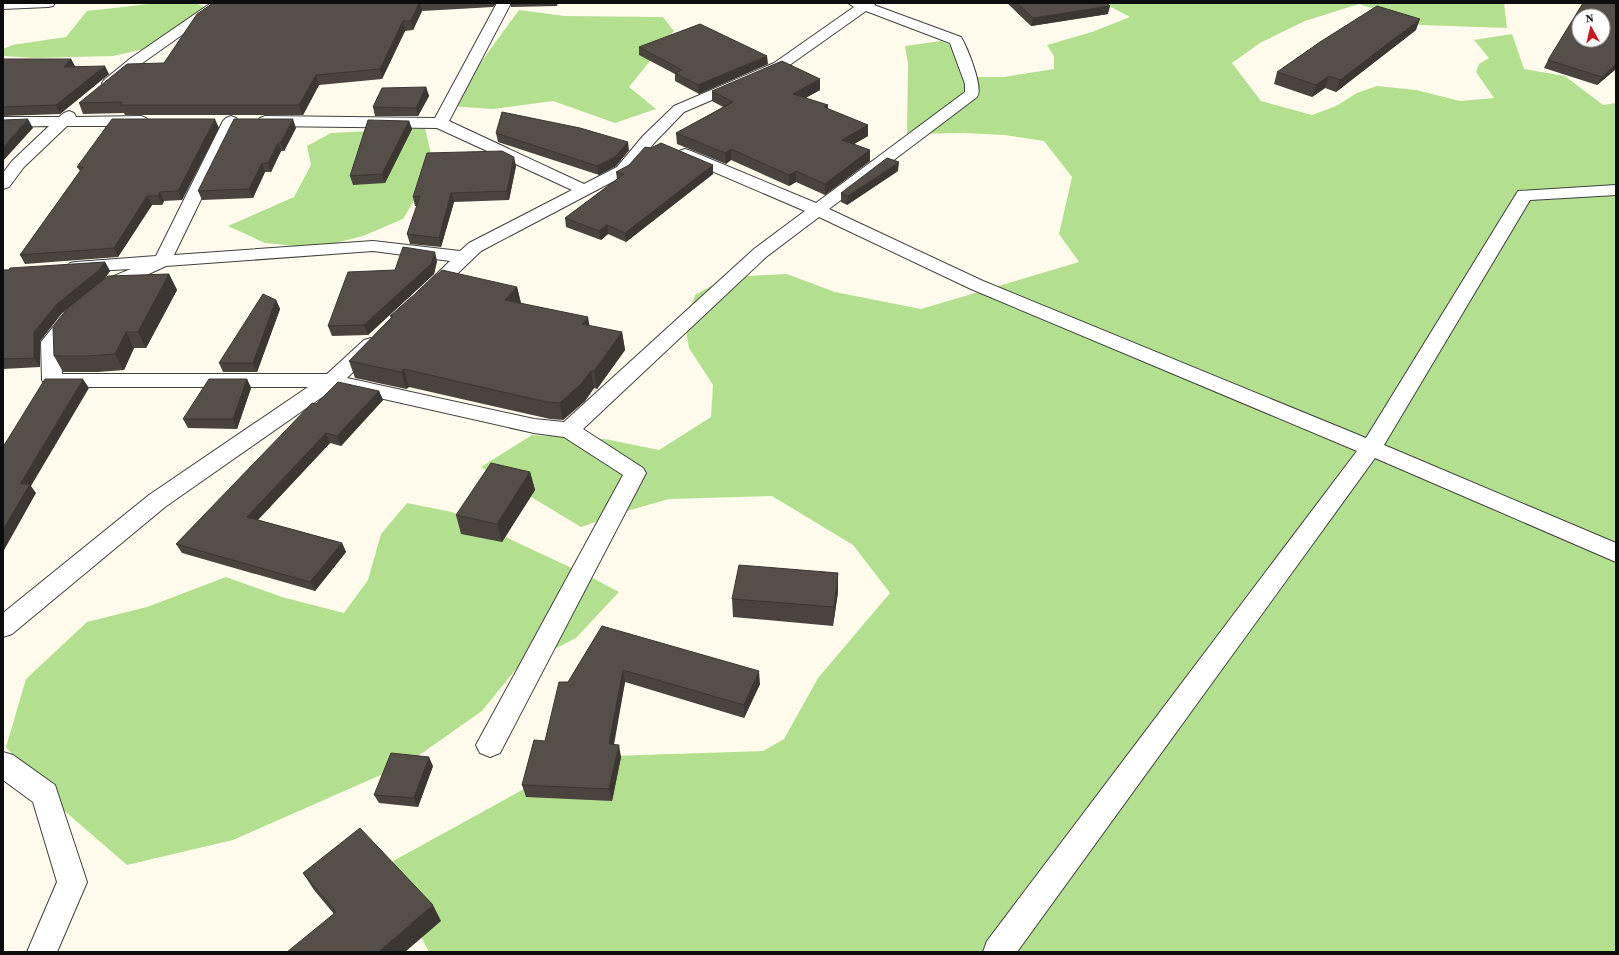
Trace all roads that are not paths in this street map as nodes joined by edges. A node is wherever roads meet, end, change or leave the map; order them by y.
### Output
1 (48, 3) edge
2 (220, 3) edge
3 (504, 3) edge
4 (3, 4) edge
5 (862, 4) edge
6 (99, 91) edge
7 (81, 106) edge
8 (154, 121) edge
9 (3, 122) edge
10 (62, 122) junction
11 (440, 123) junction
12 (661, 144) junction
13 (3, 184) edge
14 (585, 190) junction
15 (1616, 190) edge
16 (817, 210) junction
17 (463, 258) junction
18 (162, 261) junction
19 (59, 268) edge
20 (412, 306) edge
21 (383, 333) edge
22 (332, 381) junction
23 (569, 430) junction
24 (1371, 448) junction
25 (1616, 553) edge
26 (3, 627) edge
27 (490, 745) dead end
28 (3, 764) edge
29 (42, 952) edge
30 (998, 952) edge

1 - 4 street
2 - 6 street
3 - 11 street
5 - 12 street
5 - 16 street
7 - 10 street
8 - 10 street
9 - 10 street
10 - 13 street
11 - 14 street
11 - 18 street
12 - 14 street
12 - 16 street
14 - 17 street
15 - 24 street
16 - 23 street
16 - 24 street
17 - 18 street
17 - 20 street
18 - 19 street
18 - 22 street
21 - 22 street
22 - 23 street
22 - 26 street
23 - 27 street
24 - 25 street
24 - 30 street
28 - 29 street

